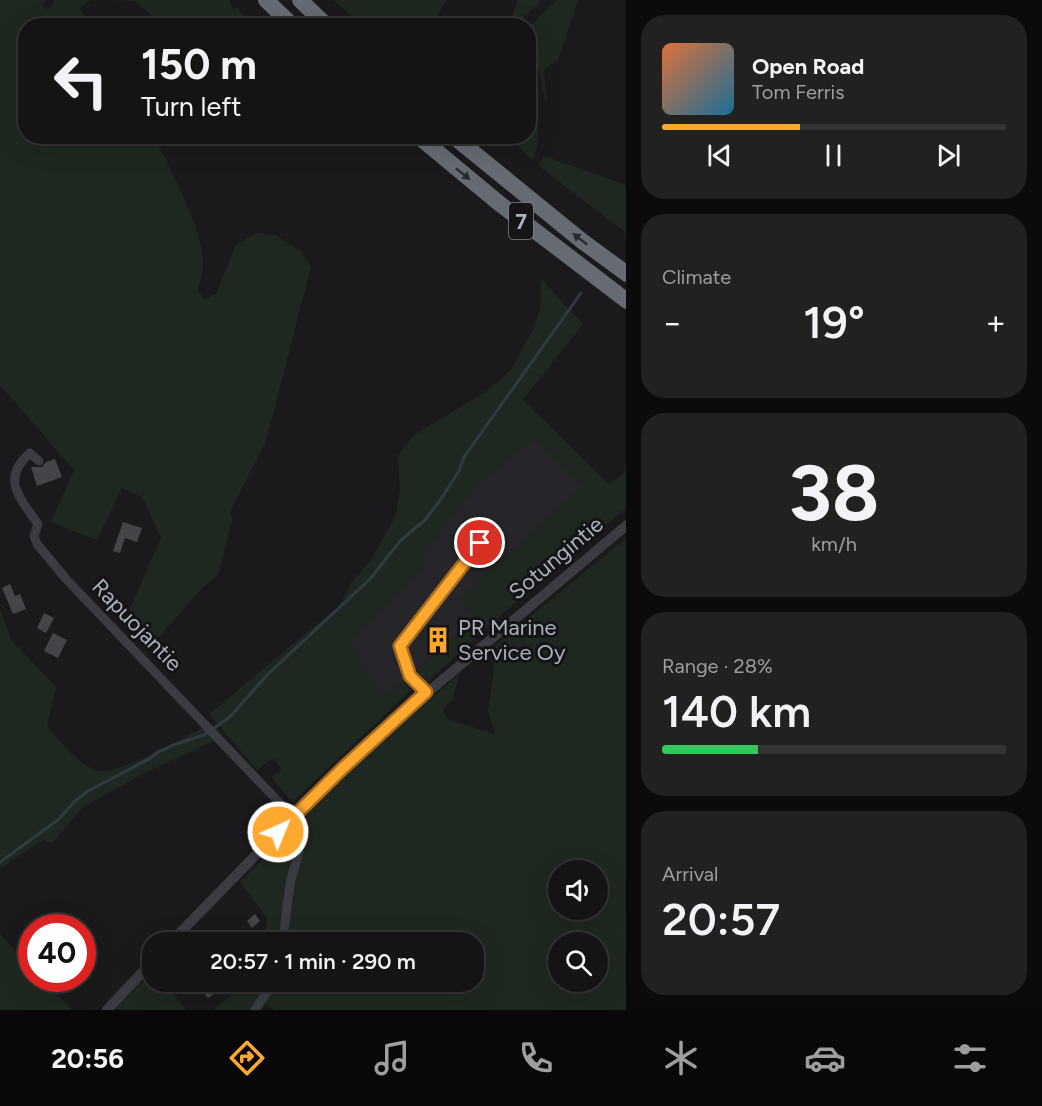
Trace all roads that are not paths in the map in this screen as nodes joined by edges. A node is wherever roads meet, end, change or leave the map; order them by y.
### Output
1 (266, 0) edge
2 (300, 0) edge
3 (285, 18) edge
4 (319, 18) edge
5 (428, 144) edge
6 (463, 144) edge
7 (626, 273) edge
8 (626, 300) edge
9 (39, 461) dead end
10 (626, 526) edge
11 (480, 543) dead end
12 (426, 692) junction
13 (293, 817) junction
14 (181, 932) edge
15 (284, 932) edge
16 (142, 973) edge
17 (267, 992) edge
18 (107, 1010) edge
19 (255, 1010) edge

1 - 3 highway
2 - 4 highway
5 -> 8 highway, 7
7 -> 6 highway, 7
9 - 13 street, Rapuojantie
10 - 12 street, Sotungintie
11 - 12 lane
12 - 13 street, Sotungintie
13 - 14 street, Sotungintie
13 - 15 street
16 - 18 street
17 - 19 street

